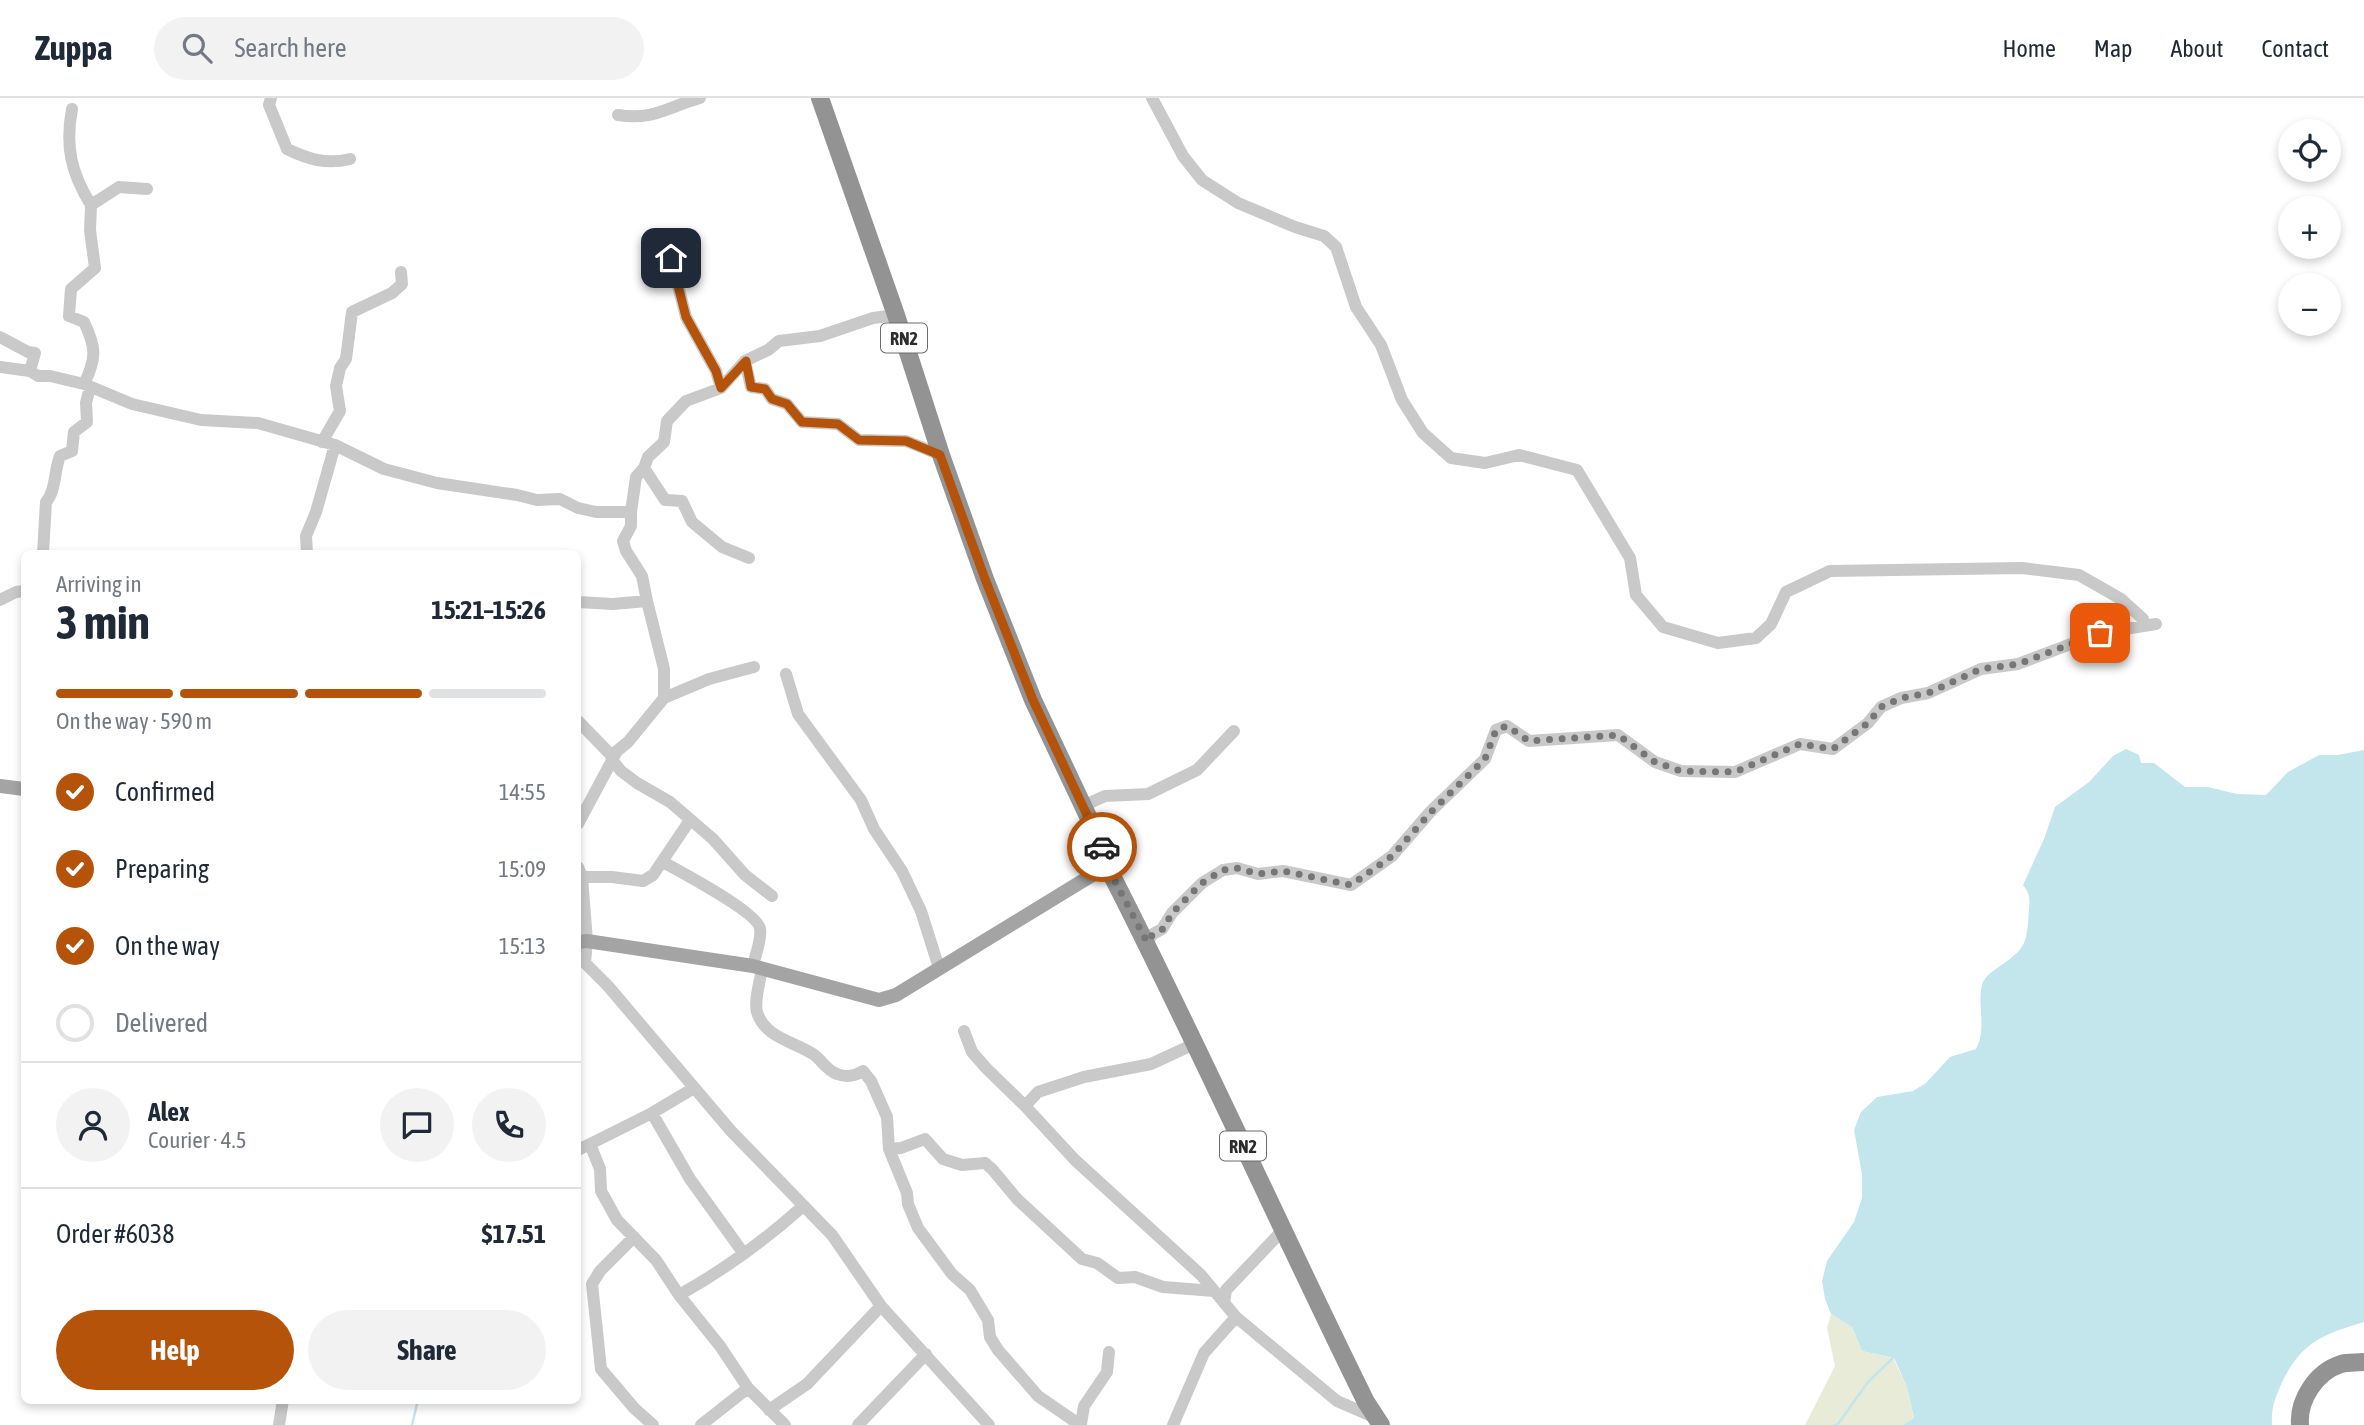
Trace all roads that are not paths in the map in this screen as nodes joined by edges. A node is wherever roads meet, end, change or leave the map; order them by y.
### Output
1 (271, 98) edge
2 (700, 98) edge
3 (820, 98) edge
4 (1152, 98) edge
5 (72, 108) dead end
6 (618, 115) dead end
7 (350, 159) dead end
8 (147, 189) dead end
9 (91, 205) junction
10 (671, 258) dead end
11 (401, 272) dead end
12 (896, 315) junction
13 (0, 337) edge
14 (746, 361) junction
15 (0, 367) edge
16 (30, 371) junction
17 (87, 385) junction
18 (721, 388) junction
19 (329, 443) junction
20 (940, 455) junction
21 (644, 468) junction
22 (631, 512) junction
23 (43, 550) edge
24 (307, 550) edge
25 (749, 558) dead end
26 (21, 591) edge
27 (0, 600) edge
28 (647, 601) junction
29 (581, 602) edge
30 (754, 667) dead end
31 (786, 674) dead end
32 (664, 698) junction
33 (581, 723) edge
34 (1234, 731) dead end
35 (612, 761) junction
36 (2, 784) edge
37 (21, 788) edge
38 (1083, 807) junction
39 (581, 818) edge
40 (690, 820) junction
41 (663, 862) junction
42 (1107, 866) junction
43 (581, 872) edge
44 (772, 896) dead end
45 (581, 907) edge
46 (582, 942) edge
47 (1147, 942) junction
48 (757, 967) junction
49 (939, 968) junction
50 (964, 1031) dead end
51 (1193, 1039) junction
52 (694, 1088) junction
53 (1025, 1106) junction
54 (652, 1113) junction
55 (590, 1143) junction
56 (581, 1148) edge
57 (889, 1149) junction
58 (802, 1207) junction
59 (1282, 1231) junction
60 (634, 1237) junction
61 (744, 1254) junction
62 (1214, 1291) junction
63 (679, 1295) junction
64 (1224, 1303) junction
65 (881, 1306) junction
66 (1236, 1317) junction
67 (1109, 1352) dead end
68 (926, 1354) junction
69 (2364, 1362) edge
70 (748, 1388) junction
71 (282, 1404) edge
72 (769, 1410) junction
73 (1378, 1421) edge
74 (1080, 1424) edge
75 (279, 1425) edge
76 (653, 1425) edge
77 (701, 1425) edge
78 (785, 1425) edge
79 (858, 1425) edge
80 (989, 1425) edge
81 (1172, 1425) edge
82 (2300, 1425) edge

1 - 7 street
2 - 6 street
3 - 12 highway, RN2
4 - 47 street
5 - 9 street
8 - 9 street
9 - 17 street
10 - 18 street
11 - 19 street
12 - 14 street
12 - 20 highway, RN2
13 - 16 street
14 - 18 street
14 - 20 street
15 - 16 street
16 - 17 street
17 - 19 street
17 - 23 street
18 - 21 street
19 - 22 street
19 - 24 street
20 - 38 highway, RN2
21 - 22 street
21 - 25 street
22 - 28 street
26 - 27 street
28 - 29 street
28 - 32 street
30 - 32 street
31 - 49 street
32 - 35 street
33 - 35 street
34 - 38 street
35 - 39 street
35 - 40 street
36 - 37 main road
38 - 42 highway, RN2
40 - 41 street
40 - 44 street
41 - 43 street
41 - 48 street
42 - 47 highway, RN2
42 - 49 main road
45 - 46 street
46 - 48 main road
46 - 52 street
47 - 51 highway, RN2
48 - 49 main road
48 - 57 street
50 - 53 street
51 - 53 street
51 - 59 highway, RN2
52 - 54 street
52 - 58 street
53 - 62 street
54 - 55 street
54 - 61 street
55 - 56 street
55 - 60 street
57 - 62 street
57 - 74 street
58 - 61 street
58 - 65 street
59 - 64 street
59 - 73 highway, RN2
60 - 63 street
60 - 76 street
61 - 63 street
62 - 64 street
63 - 70 street
64 - 66 street
65 - 68 street
65 - 72 street
66 - 73 street
66 - 81 street
67 - 74 street
68 - 79 street
68 - 80 street
69 - 82 highway
70 - 72 street
70 - 77 street
71 - 75 street
72 - 78 street

